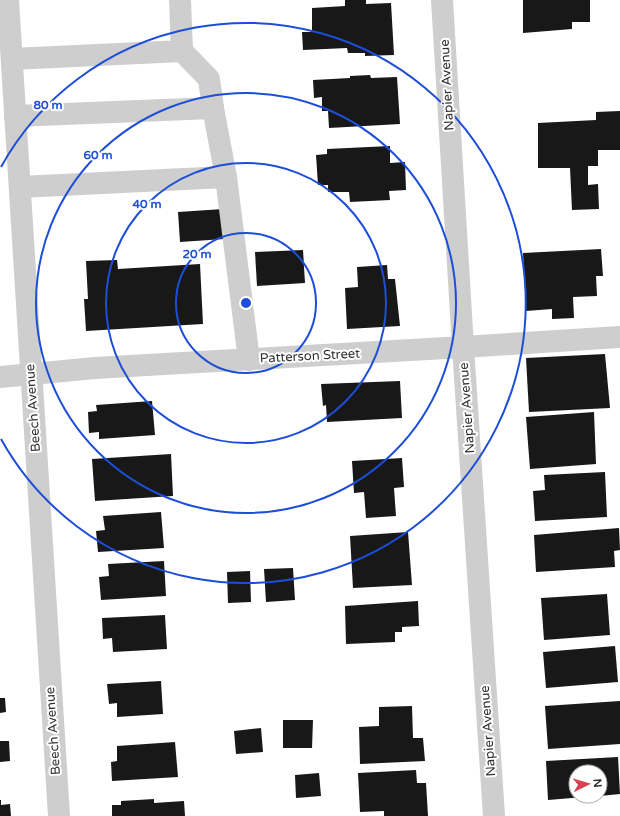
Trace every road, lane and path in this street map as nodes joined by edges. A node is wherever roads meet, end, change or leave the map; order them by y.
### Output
1 (8, 0) edge
2 (180, 0) edge
3 (442, 0) edge
4 (182, 51) junction
5 (12, 59) junction
6 (213, 108) junction
7 (15, 116) junction
8 (226, 177) junction
9 (20, 188) junction
10 (620, 337) edge
11 (463, 347) junction
12 (249, 360) junction
13 (31, 375) junction
14 (0, 377) edge
15 (59, 816) edge
16 (494, 816) edge

1 - 5 street, Beech Avenue
2 - 4 street
3 - 11 street, Napier Avenue
4 - 5 street
4 - 6 street
5 - 7 street, Beech Avenue
6 - 7 street
6 - 8 street
7 - 9 street, Beech Avenue
8 - 9 street
8 - 12 street
9 - 13 street, Beech Avenue
10 - 11 street, Patterson Street
11 - 12 street, Patterson Street
11 - 16 street, Napier Avenue
12 - 13 street, Patterson Street
13 - 14 street, Patterson Street
13 - 15 street, Beech Avenue

